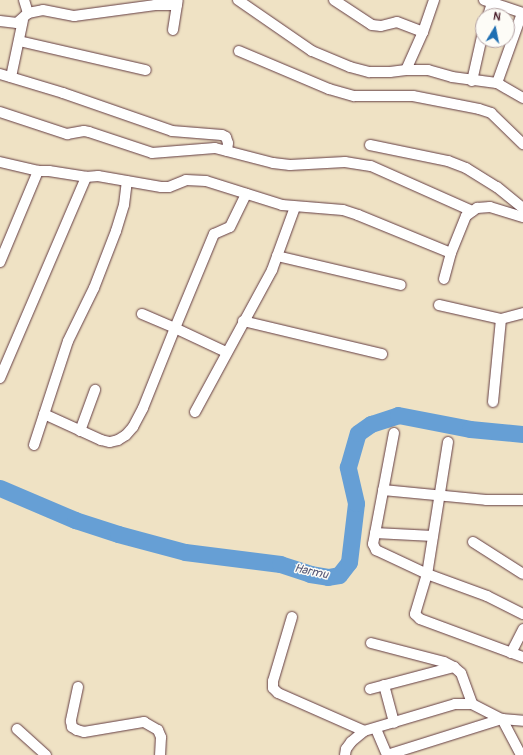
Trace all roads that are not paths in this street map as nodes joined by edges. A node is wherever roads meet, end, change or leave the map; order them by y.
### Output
1 (24, 0) edge
2 (238, 0) edge
3 (334, 0) edge
4 (434, 0) edge
5 (490, 1) edge
6 (177, 3) edge
7 (522, 13) edge
8 (26, 16) junction
9 (0, 22) edge
10 (173, 30) dead end
11 (422, 32) junction
12 (19, 41) junction
13 (479, 48) edge
14 (239, 51) dead end
15 (146, 70) dead end
16 (406, 70) junction
17 (0, 74) edge
18 (11, 76) junction
19 (472, 81) junction
20 (497, 83) junction
21 (523, 98) edge
22 (0, 112) edge
23 (523, 144) edge
24 (370, 145) dead end
25 (227, 152) junction
26 (0, 162) edge
27 (38, 171) junction
28 (86, 177) junction
29 (128, 181) junction
30 (246, 194) junction
31 (295, 207) junction
32 (523, 208) edge
33 (472, 211) junction
34 (523, 217) edge
35 (452, 253) junction
36 (277, 256) junction
37 (0, 262) edge
38 (444, 279) dead end
39 (401, 285) dead end
40 (439, 305) dead end
41 (523, 313) edge
42 (142, 314) dead end
43 (501, 319) junction
44 (243, 321) junction
45 (175, 328) junction
46 (226, 352) junction
47 (382, 354) dead end
48 (0, 378) edge
49 (95, 390) dead end
50 (493, 402) dead end
51 (195, 412) dead end
52 (44, 414) junction
53 (80, 431) junction
54 (394, 432) dead end
55 (448, 442) dead end
56 (34, 444) dead end
57 (383, 490) junction
58 (439, 496) junction
59 (523, 500) edge
60 (375, 533) junction
61 (433, 536) junction
62 (473, 542) dead end
63 (427, 574) junction
64 (523, 574) edge
65 (523, 614) edge
66 (292, 617) dead end
67 (523, 629) edge
68 (371, 643) dead end
69 (511, 654) junction
70 (523, 657) edge
71 (454, 666) junction
72 (384, 685) junction
73 (78, 687) dead end
74 (370, 688) dead end
75 (472, 704) junction
76 (502, 719) junction
77 (523, 721) edge
78 (394, 723) junction
79 (17, 729) dead end
80 (376, 729) junction
81 (364, 731) junction
82 (46, 755) edge
83 (160, 755) edge
84 (345, 755) edge
85 (387, 755) edge
86 (521, 755) edge

1 - 8 street
2 - 16 street
3 - 11 street
4 - 11 street
5 - 7 street
6 - 8 street
6 - 10 street
7 - 20 street
8 - 9 street
8 - 12 street
11 - 16 street
12 - 15 street
12 - 18 street
13 - 19 street
14 - 23 street
16 - 19 street
17 - 18 street
18 - 25 street
19 - 20 street
20 - 21 street
22 - 25 street
24 - 32 street
25 - 33 street
26 - 27 street
27 - 28 street
27 - 37 street
28 - 29 street
28 - 48 street
29 - 30 street
29 - 52 street
30 - 31 street
30 - 45 street
31 - 35 street
31 - 36 street
33 - 34 street
33 - 35 street
35 - 38 street
36 - 39 street
36 - 44 street
40 - 43 street
41 - 43 street
42 - 45 street
43 - 50 street
44 - 46 street
44 - 47 street
45 - 46 street
45 - 53 street
46 - 51 street
49 - 53 street
52 - 53 street
52 - 56 street
54 - 57 street
55 - 58 street
57 - 58 street
57 - 60 street
58 - 59 street
58 - 61 street
60 - 61 street
60 - 63 street
61 - 63 street
62 - 64 street
63 - 65 street
63 - 69 street
66 - 81 street
67 - 69 street
68 - 71 street
69 - 70 street
71 - 72 street
71 - 75 street
72 - 74 street
72 - 78 street
73 - 83 street
75 - 76 street
75 - 78 street
76 - 77 street
76 - 85 street
76 - 86 street
78 - 80 street
79 - 82 street
80 - 81 street
80 - 85 street
81 - 84 street

